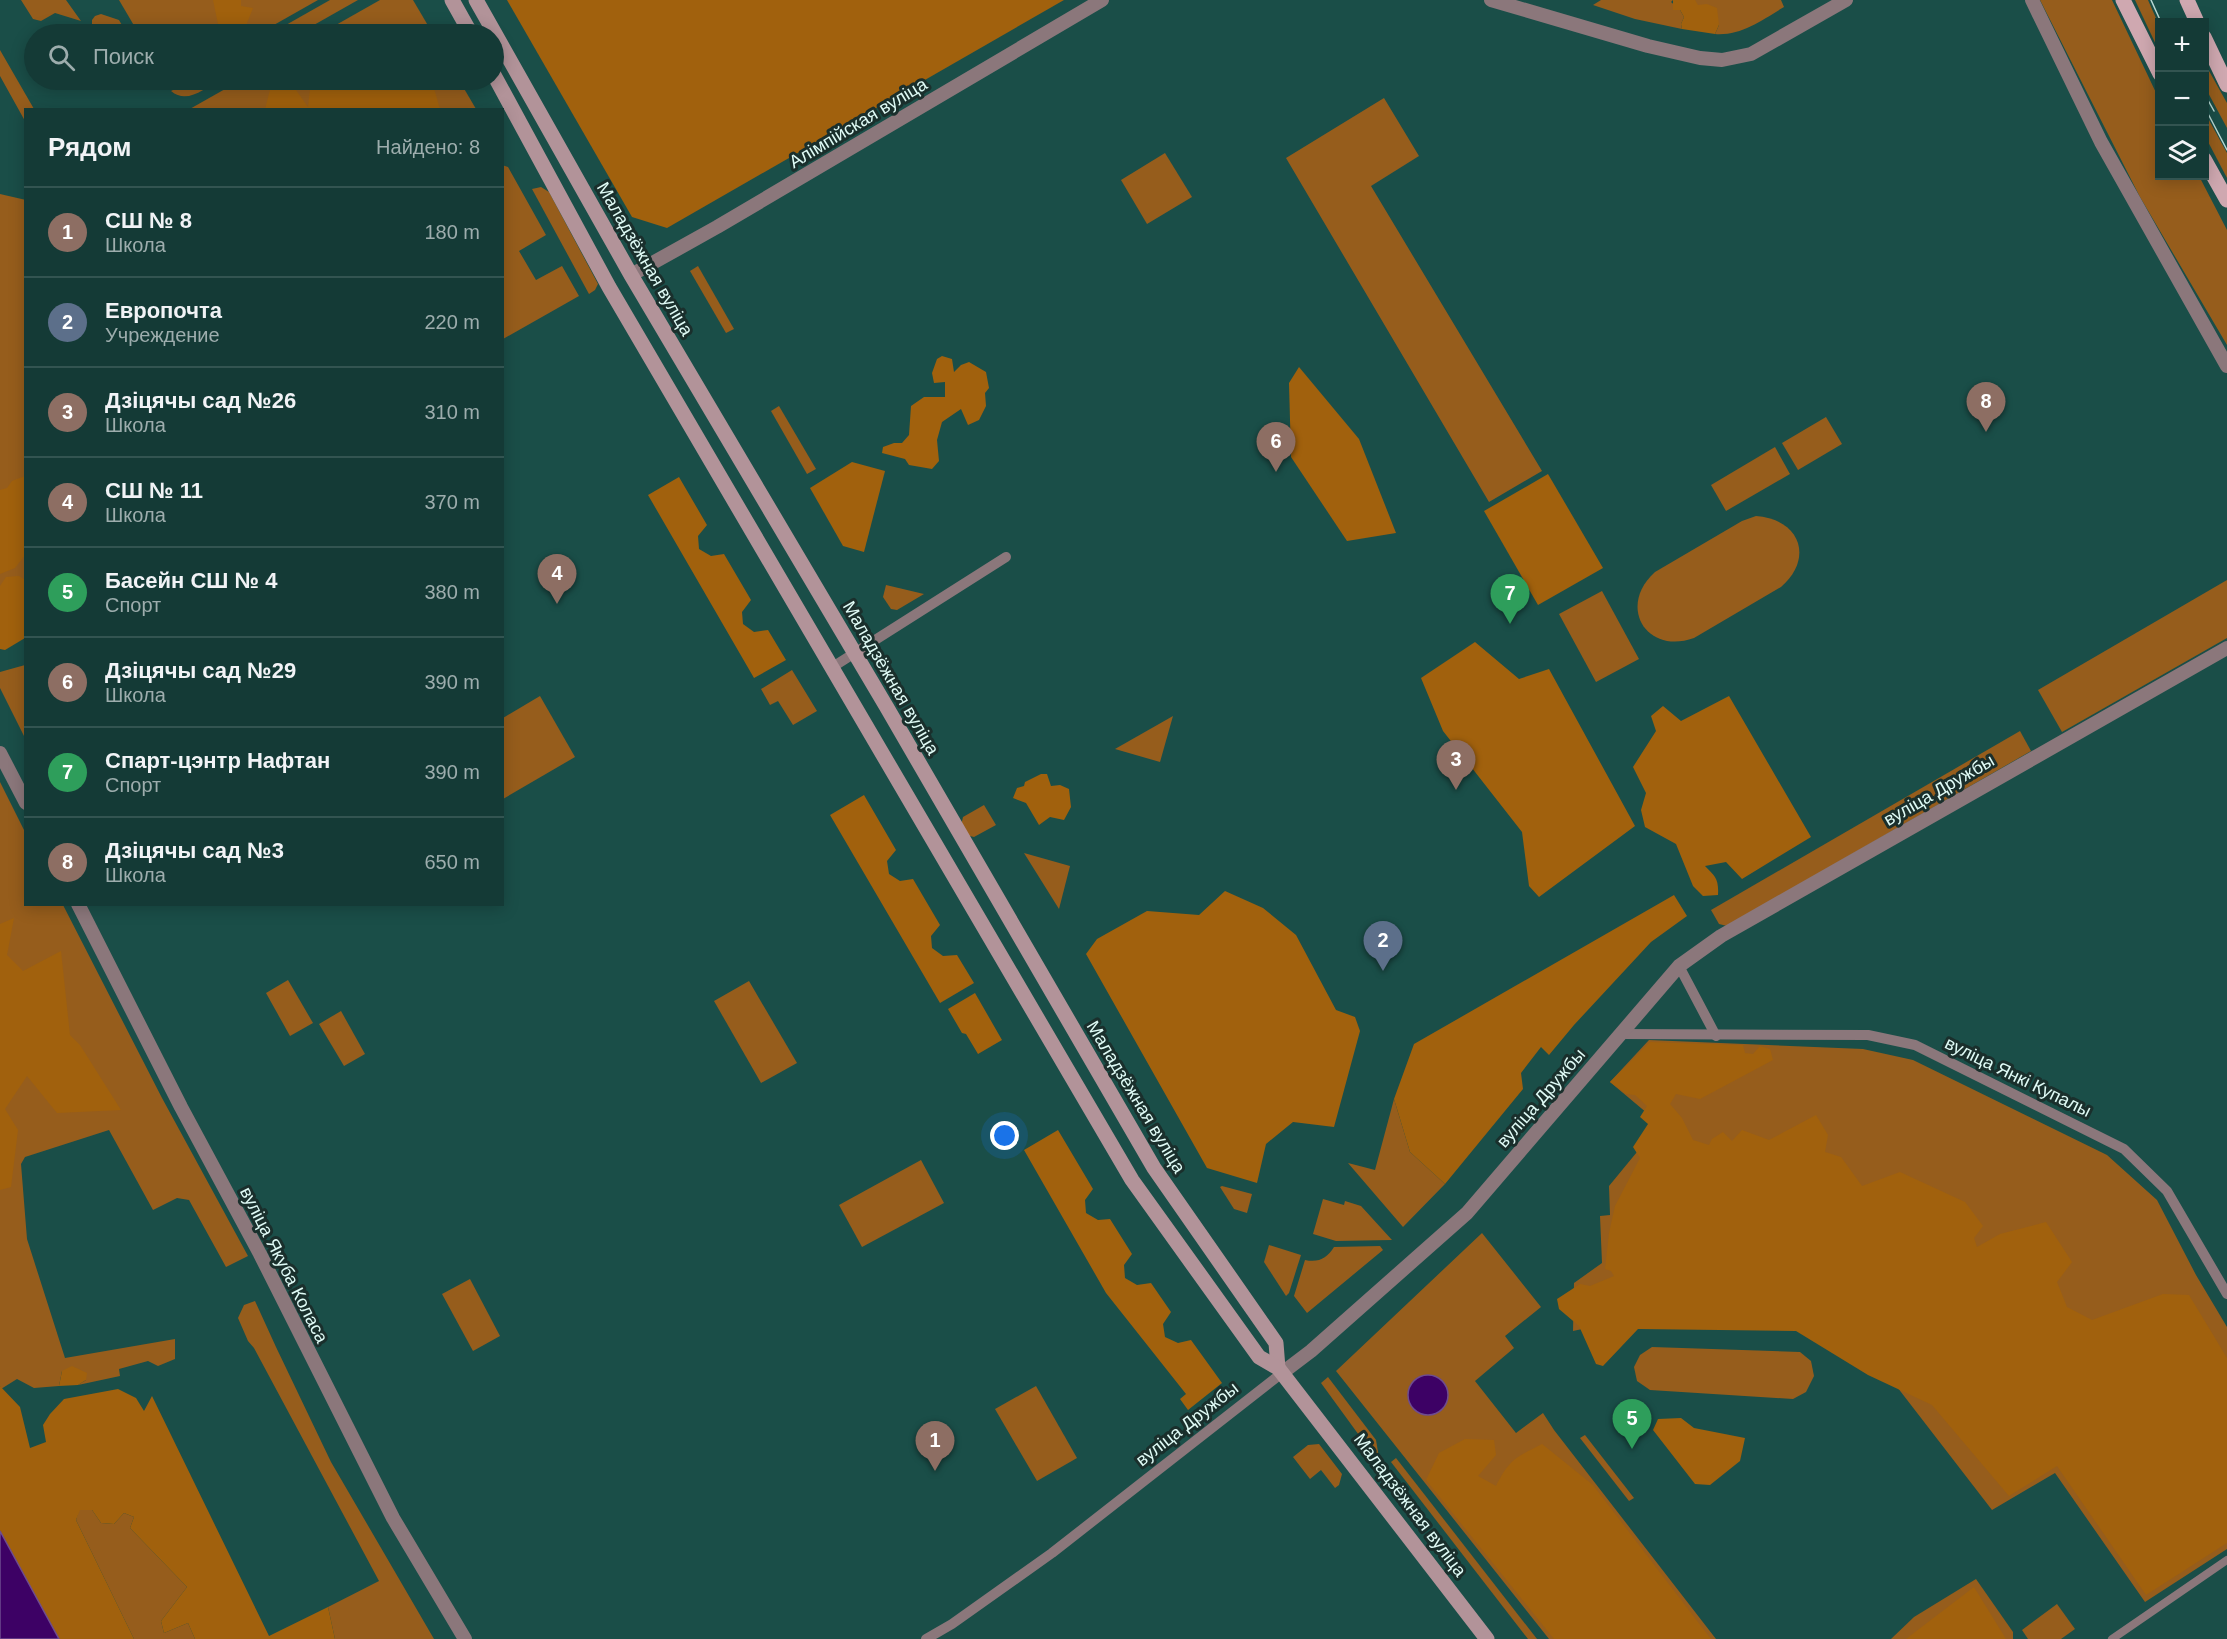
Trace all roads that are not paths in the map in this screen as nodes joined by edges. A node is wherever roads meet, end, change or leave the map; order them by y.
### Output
1 (452, 0) edge
2 (476, 0) edge
3 (1102, 0) edge
4 (1491, 0) edge
5 (1846, 0) edge
6 (2032, 0) edge
7 (2123, 0) edge
8 (2187, 0) edge
9 (2196, 18) edge
10 (465, 24) edge
11 (490, 24) edge
12 (2209, 47) edge
13 (504, 49) edge
14 (2159, 72) edge
15 (2227, 85) edge
16 (502, 90) edge
17 (2209, 166) edge
18 (2227, 200) edge
19 (631, 274) junction
20 (609, 287) junction
21 (2227, 366) edge
22 (1006, 557) dead end
23 (2227, 648) edge
24 (855, 653) junction
25 (831, 668) junction
26 (0, 753) edge
27 (24, 799) edge
28 (79, 906) edge
29 (1679, 966) junction
30 (1620, 1034) junction
31 (1716, 1036) junction
32 (2227, 1294) edge
33 (1280, 1370) junction
34 (2227, 1560) edge
35 (465, 1639) edge
36 (926, 1639) edge
37 (1487, 1639) edge
38 (2112, 1639) edge

1 - 10 main road
2 - 11 main road, Маладзёжная вуліца
3 - 19 street, Алімпійская вуліца
4 - 5 street
6 - 21 street
7 - 14 main road
8 - 9 main road
12 - 15 main road
13 - 19 main road, Маладзёжная вуліца
16 - 20 main road, Маладзёжная вуліца
17 - 18 main road
19 - 20 main road
19 - 24 main road, Маладзёжная вуліца
20 - 25 main road, Маладзёжная вуліца
22 - 24 street
23 - 29 street, вуліца Дружбы
24 - 25 street
24 - 33 main road, Маладзёжная вуліца
25 - 33 main road, Маладзёжная вуліца
26 - 27 street
28 - 35 street, вуліца Якуба Коласа
29 - 30 street, вуліца Дружбы
29 - 31 street
30 - 31 street, вуліца Янкі Купалы
30 - 33 street, вуліца Дружбы
31 - 32 street, вуліца Янкі Купалы
33 - 36 street, вуліца Дружбы
33 - 37 main road, Маладзёжная вуліца
34 - 38 street

